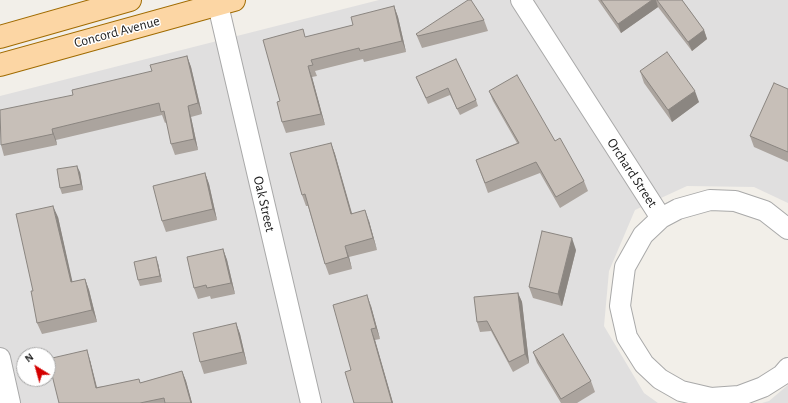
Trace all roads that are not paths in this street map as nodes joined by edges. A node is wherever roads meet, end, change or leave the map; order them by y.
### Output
1 (130, 0) edge
2 (521, 0) edge
3 (226, 2) edge
4 (0, 37) edge
5 (0, 65) edge
6 (661, 218) junction
7 (788, 229) edge
8 (0, 358) edge
9 (788, 368) edge
10 (711, 400) edge
11 (10, 403) edge
12 (311, 403) edge

1 - 4 main road, Concord Avenue
2 - 6 street, Orchard Street
3 - 5 main road, Concord Avenue
3 - 12 street, Oak Street
6 - 7 street
6 - 10 street, Orchard Street
8 - 11 street
9 - 10 street, Orchard Street

